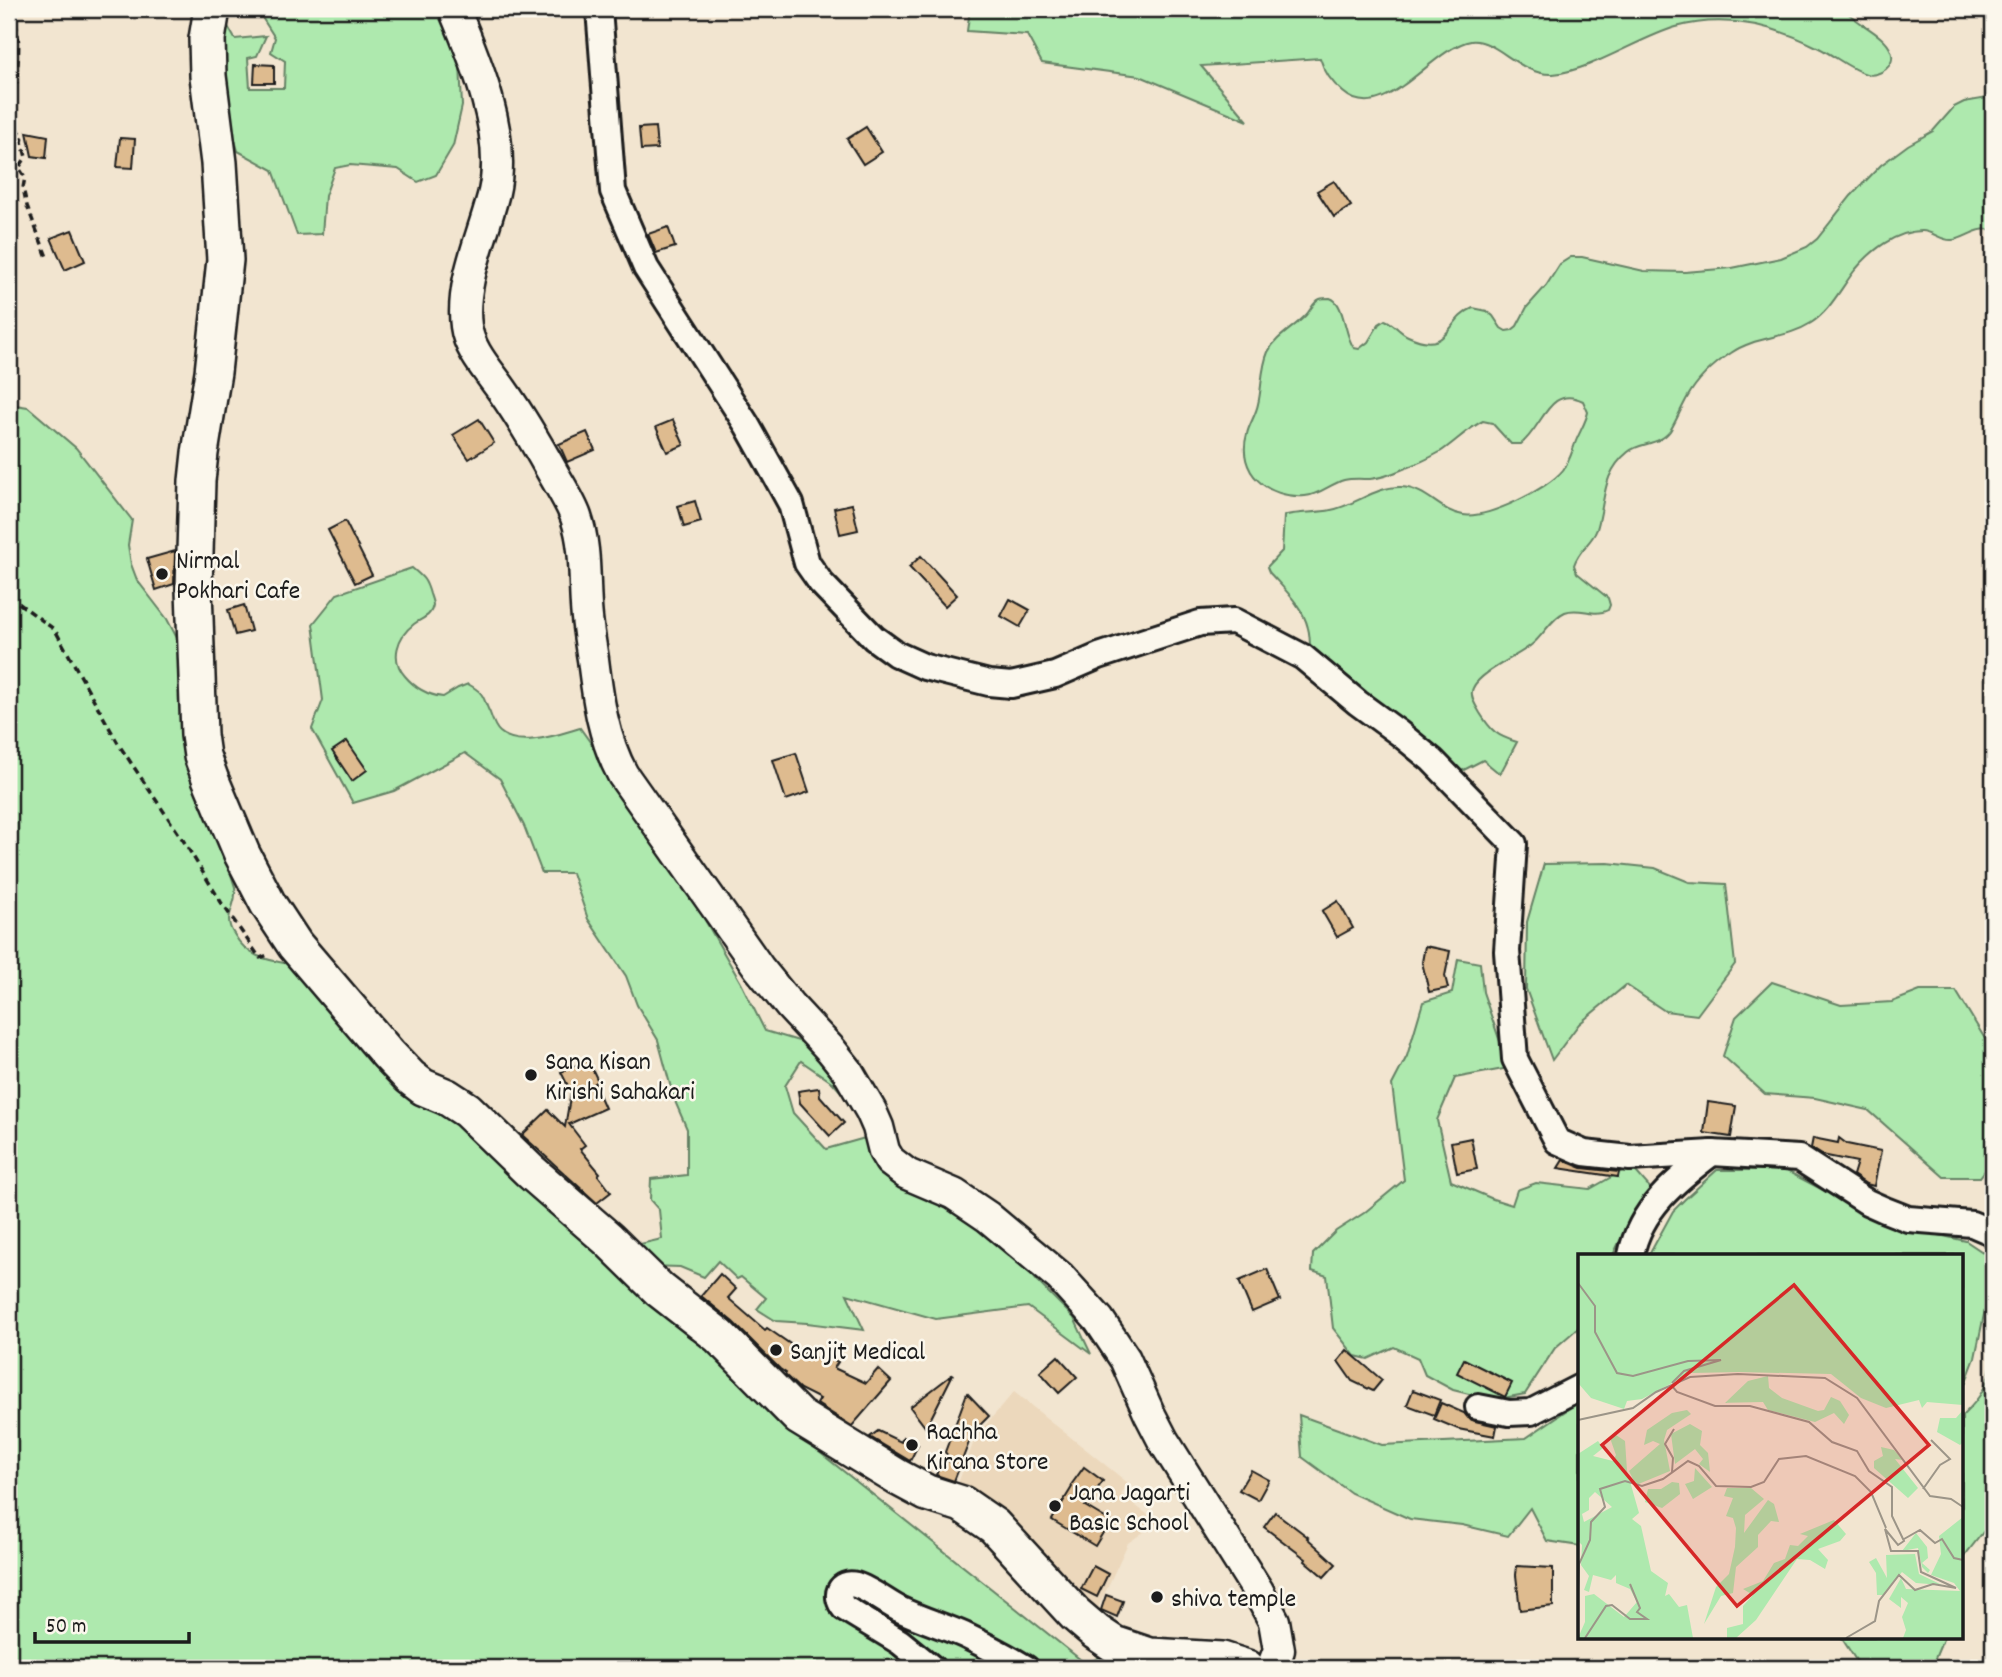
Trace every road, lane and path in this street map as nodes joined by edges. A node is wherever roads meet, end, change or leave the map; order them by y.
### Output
1 (212, 9) edge
2 (454, 9) edge
3 (599, 9) edge
4 (9, 12) edge
5 (9, 86) edge
6 (9, 118) edge
7 (47, 257) dead end
8 (9, 596) edge
9 (295, 945) junction
10 (1712, 1153) junction
11 (1993, 1233) edge
12 (1631, 1254) edge
13 (1578, 1388) edge
14 (1478, 1407) dead end
15 (932, 1668) edge
16 (1026, 1668) edge
17 (1247, 1668) edge
18 (1272, 1668) edge

1 - 9 main road
2 - 18 street
3 - 10 street
4 - 5 path
6 - 7 path
8 - 9 path
9 - 17 main road
10 - 11 street
10 - 12 street
13 - 14 street
15 - 16 street

